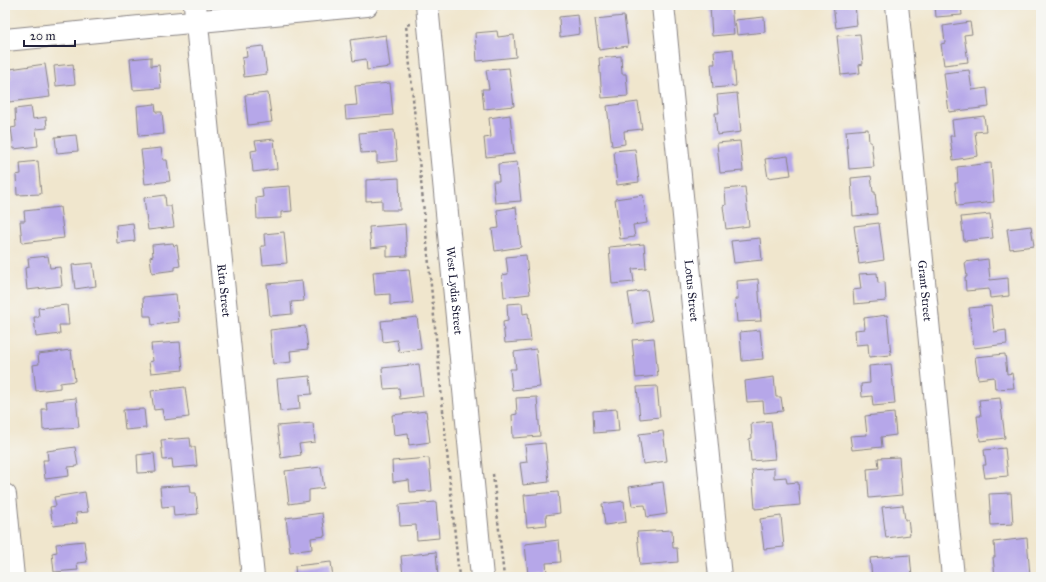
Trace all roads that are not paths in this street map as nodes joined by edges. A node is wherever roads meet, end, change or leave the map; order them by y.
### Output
1 (367, 5) edge
2 (427, 5) edge
3 (664, 5) edge
4 (897, 5) edge
5 (196, 13) edge
6 (5, 40) edge
7 (5, 495) edge
8 (13, 577) edge
9 (253, 577) edge
10 (482, 577) edge
11 (720, 577) edge
12 (953, 577) edge

1 - 5 street
2 - 10 street, West Lydia Street
3 - 11 street, Lotus Street
4 - 12 street, Grant Street
5 - 6 street
5 - 9 street, Rita Street
7 - 8 street

